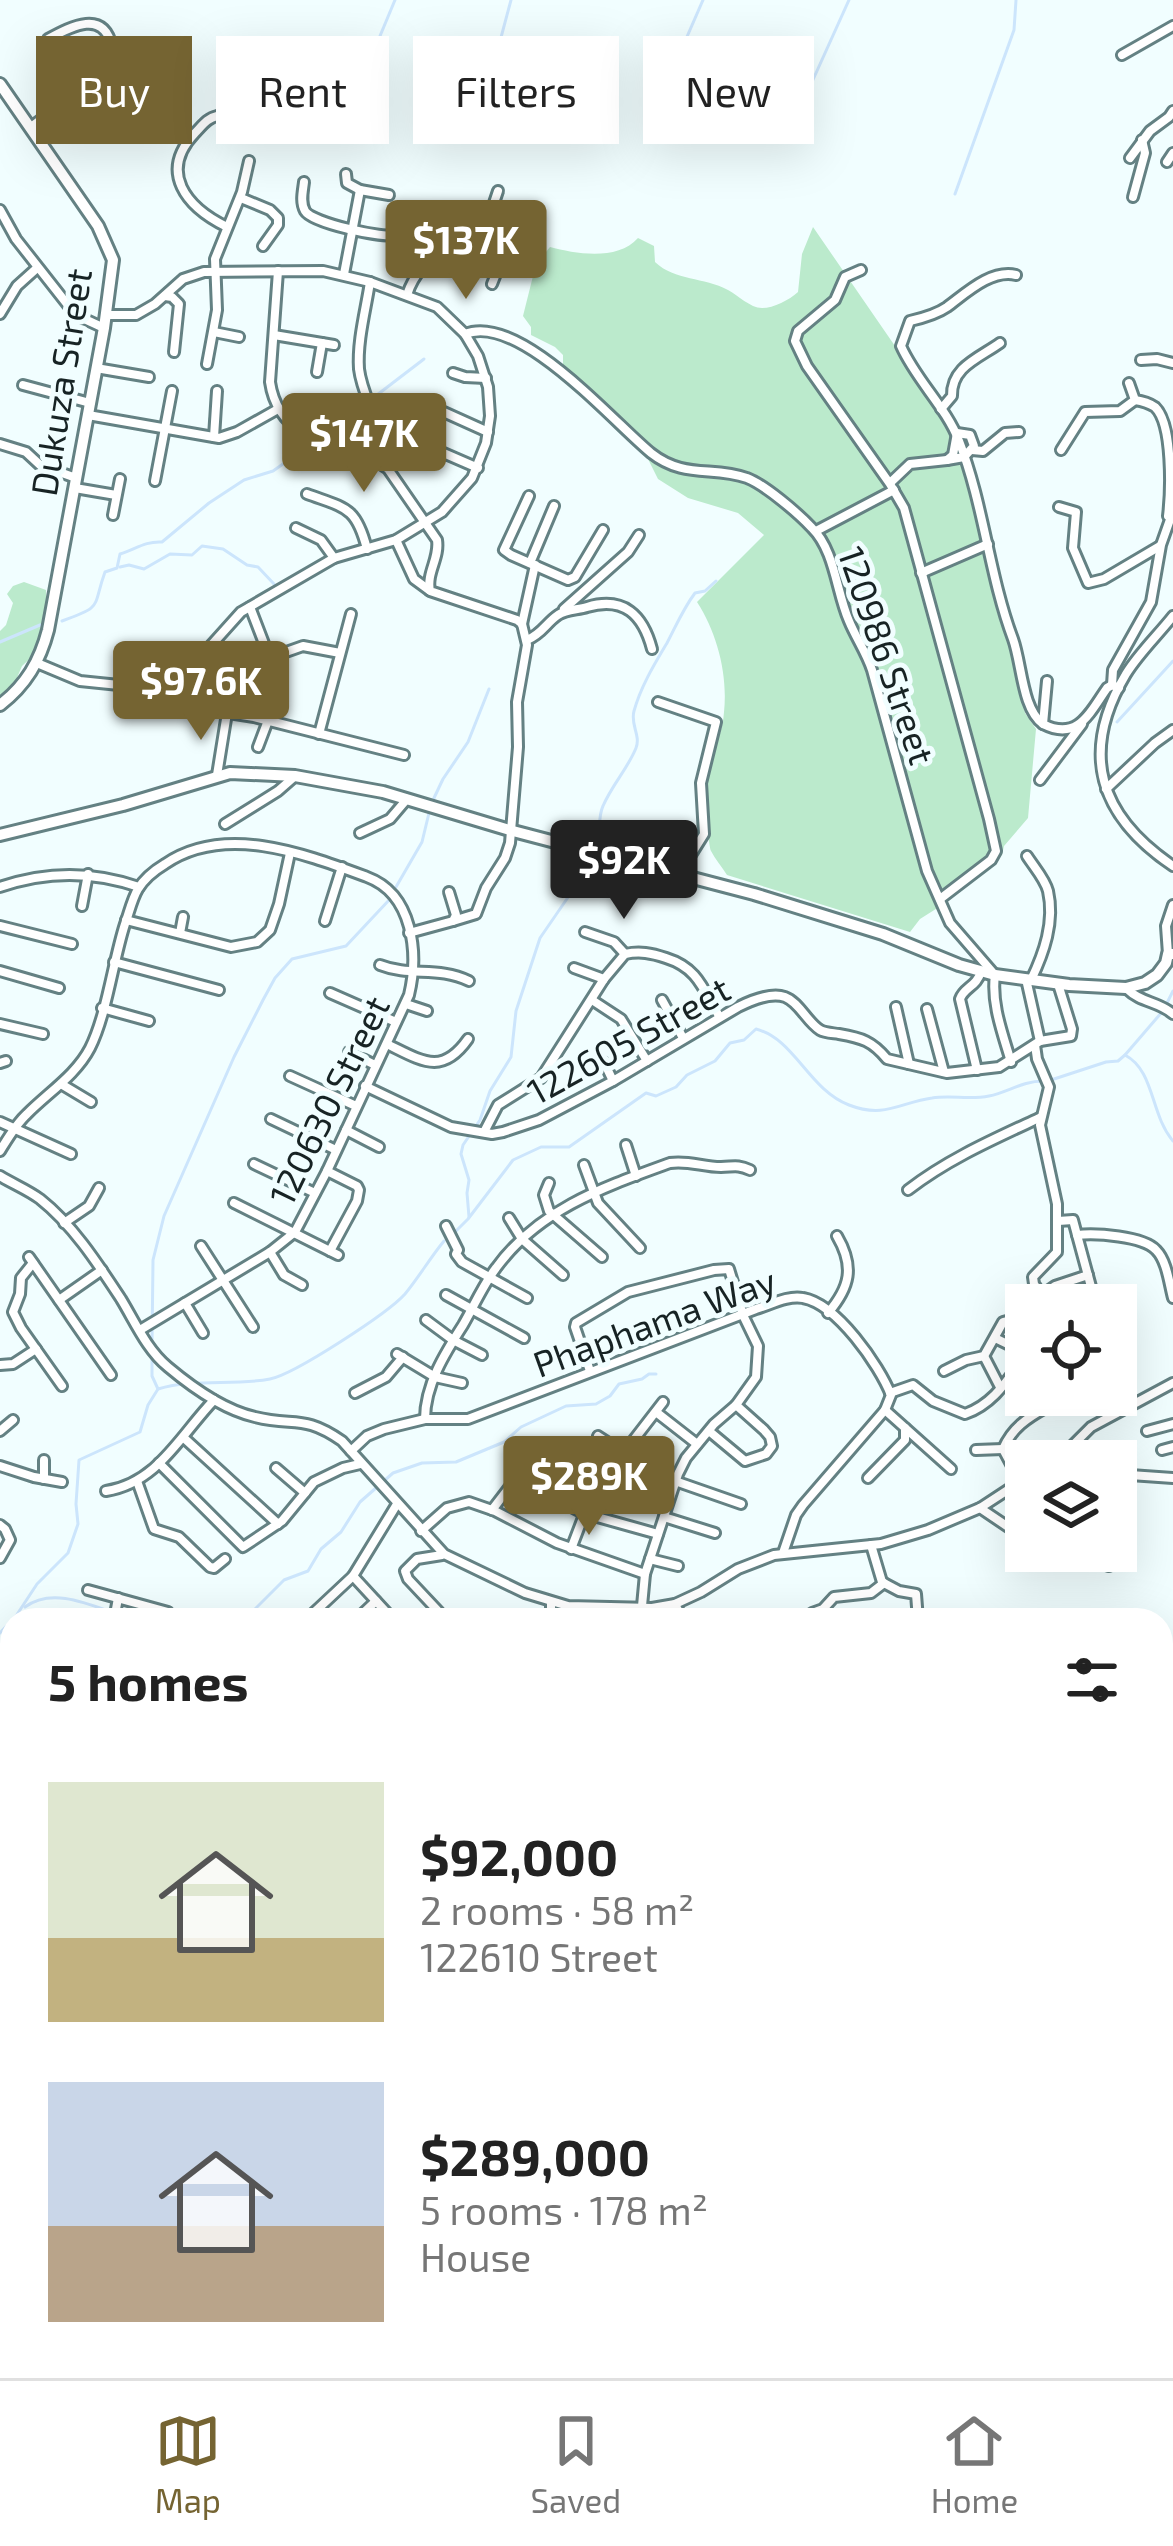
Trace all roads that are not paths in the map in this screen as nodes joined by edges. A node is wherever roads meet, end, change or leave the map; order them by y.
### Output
1 (1173, 26) edge
2 (54, 36) edge
3 (109, 36) edge
4 (1122, 55) dead end
5 (0, 84) edge
6 (1173, 111) edge
7 (216, 117) edge
8 (36, 123) edge
9 (31, 127) junction
10 (192, 137) edge
11 (1142, 140) junction
12 (186, 144) edge
13 (1130, 158) dead end
14 (249, 161) dead end
15 (346, 174) dead end
16 (304, 182) dead end
17 (360, 190) junction
18 (498, 191) dead end
19 (389, 195) dead end
20 (1133, 197) dead end
21 (240, 198) junction
22 (493, 206) junction
23 (0, 210) edge
24 (419, 216) dead end
25 (536, 220) dead end
26 (227, 227) junction
27 (353, 228) junction
28 (262, 246) dead end
29 (474, 252) junction
30 (38, 268) junction
31 (861, 270) dead end
32 (214, 271) junction
33 (278, 271) junction
34 (344, 274) junction
35 (1016, 275) dead end
36 (370, 282) junction
37 (492, 284) dead end
38 (407, 295) junction
39 (163, 296) junction
40 (0, 314) edge
41 (105, 321) junction
42 (214, 332) junction
43 (274, 334) junction
44 (465, 334) junction
45 (239, 337) dead end
46 (1000, 343) dead end
47 (322, 344) junction
48 (334, 345) dead end
49 (174, 352) dead end
50 (1141, 360) dead end
51 (1173, 363) edge
52 (207, 364) dead end
53 (96, 368) junction
54 (317, 371) dead end
55 (453, 373) dead end
56 (149, 377) dead end
57 (486, 378) junction
58 (1130, 383) dead end
59 (23, 385) dead end
60 (172, 391) dead end
61 (217, 391) dead end
62 (417, 400) dead end
63 (1135, 400) junction
64 (89, 409) junction
65 (278, 409) junction
66 (940, 410) junction
67 (164, 429) junction
68 (488, 432) junction
69 (1019, 432) dead end
70 (957, 435) junction
71 (214, 437) junction
72 (1171, 441) edge
73 (0, 443) edge
74 (425, 445) dead end
75 (1061, 450) dead end
76 (968, 453) junction
77 (946, 460) junction
78 (379, 463) junction
79 (478, 468) junction
80 (120, 479) dead end
81 (155, 481) dead end
82 (75, 483) junction
83 (892, 487) junction
84 (307, 494) dead end
85 (116, 495) junction
86 (529, 496) dead end
87 (554, 506) dead end
88 (1059, 507) dead end
89 (1173, 511) edge
90 (113, 515) dead end
91 (427, 523) junction
92 (296, 528) dead end
93 (603, 530) dead end
94 (1166, 530) junction
95 (816, 531) junction
96 (639, 535) dead end
97 (396, 540) junction
98 (988, 544) junction
99 (1161, 545) junction
100 (367, 549) junction
101 (334, 558) junction
102 (532, 564) junction
103 (921, 573) junction
104 (430, 591) junction
105 (250, 607) junction
106 (562, 611) junction
107 (351, 614) dead end
108 (1173, 616) edge
109 (522, 624) junction
110 (527, 640) junction
111 (652, 649) dead end
112 (206, 651) junction
113 (340, 653) junction
114 (269, 658) junction
115 (37, 663) junction
116 (1047, 681) dead end
117 (1116, 687) junction
118 (658, 703) dead end
119 (0, 705) edge
120 (226, 713) junction
121 (268, 722) junction
122 (1083, 722) junction
123 (1043, 724) junction
124 (1173, 730) edge
125 (319, 734) junction
126 (258, 747) dead end
127 (404, 755) dead end
128 (217, 776) junction
129 (295, 776) junction
130 (1040, 780) dead end
131 (1106, 789) junction
132 (407, 799) junction
133 (225, 824) dead end
134 (513, 831) junction
135 (359, 833) dead end
136 (0, 836) edge
137 (290, 853) junction
138 (1027, 856) dead end
139 (1173, 866) edge
140 (342, 867) junction
141 (88, 874) junction
142 (678, 875) junction
143 (0, 887) edge
144 (139, 887) junction
145 (449, 892) dead end
146 (940, 899) junction
147 (1173, 905) edge
148 (82, 906) dead end
149 (183, 916) dead end
150 (126, 920) junction
151 (326, 921) dead end
152 (453, 921) junction
153 (0, 926) edge
154 (585, 932) dead end
155 (180, 933) junction
156 (409, 933) junction
157 (72, 944) dead end
158 (625, 954) junction
159 (1170, 954) edge
160 (114, 962) junction
161 (380, 965) dead end
162 (574, 968) dead end
163 (414, 970) junction
164 (0, 971) edge
165 (981, 971) junction
166 (995, 975) junction
167 (604, 979) junction
168 (1028, 980) junction
169 (470, 981) dead end
170 (1058, 983) junction
171 (58, 988) dead end
172 (1126, 988) junction
173 (220, 990) dead end
174 (330, 993) dead end
175 (592, 1000) junction
176 (662, 1000) dead end
177 (406, 1004) junction
178 (896, 1007) dead end
179 (102, 1008) junction
180 (927, 1010) dead end
181 (427, 1011) dead end
182 (1173, 1014) edge
183 (719, 1016) junction
184 (149, 1021) dead end
185 (396, 1022) junction
186 (0, 1024) edge
187 (43, 1034) dead end
188 (682, 1038) junction
189 (468, 1039) dead end
190 (1038, 1043) junction
191 (387, 1044) junction
192 (349, 1052) dead end
193 (647, 1061) junction
194 (1011, 1062) junction
195 (604, 1063) dead end
196 (909, 1064) junction
197 (375, 1065) junction
198 (977, 1070) junction
199 (944, 1072) junction
200 (290, 1076) dead end
201 (613, 1082) junction
202 (61, 1084) junction
203 (365, 1086) junction
204 (91, 1102) dead end
205 (356, 1106) junction
206 (1041, 1118) junction
207 (272, 1119) dead end
208 (0, 1122) edge
209 (15, 1128) junction
210 (346, 1130) junction
211 (477, 1131) junction
212 (626, 1144) dead end
213 (379, 1147) dead end
214 (336, 1150) junction
215 (0, 1151) edge
216 (70, 1154) dead end
217 (254, 1164) dead end
218 (584, 1165) dead end
219 (750, 1170) dead end
220 (327, 1172) junction
221 (0, 1176) edge
222 (636, 1176) junction
223 (549, 1183) dead end
224 (99, 1188) dead end
225 (908, 1190) dead end
226 (593, 1192) junction
227 (316, 1193) junction
228 (234, 1203) dead end
229 (554, 1213) junction
230 (508, 1218) dead end
231 (1058, 1221) junction
232 (64, 1223) junction
233 (446, 1226) dead end
234 (295, 1232) junction
235 (1077, 1235) junction
236 (837, 1236) dead end
237 (522, 1239) junction
238 (201, 1246) dead end
239 (640, 1248) dead end
240 (269, 1252) junction
241 (602, 1257) dead end
242 (102, 1270) junction
243 (563, 1275) dead end
244 (1088, 1275) junction
245 (490, 1277) junction
246 (224, 1280) junction
247 (1034, 1284) edge
248 (1061, 1284) edge
249 (1090, 1284) edge
250 (302, 1285) dead end
251 (446, 1295) dead end
252 (527, 1298) dead end
253 (1173, 1298) edge
254 (59, 1300) junction
255 (185, 1303) junction
256 (472, 1310) junction
257 (828, 1313) junction
258 (743, 1315) junction
259 (1005, 1320) edge
260 (426, 1321) dead end
261 (253, 1327) dead end
262 (140, 1330) junction
263 (203, 1334) dead end
264 (995, 1337) junction
265 (524, 1338) dead end
266 (453, 1340) junction
267 (1005, 1342) edge
268 (36, 1349) junction
269 (482, 1355) dead end
270 (984, 1356) junction
271 (0, 1365) edge
272 (590, 1371) junction
273 (944, 1371) dead end
274 (111, 1375) dead end
275 (435, 1377) junction
276 (1005, 1382) edge
277 (1173, 1382) edge
278 (462, 1383) dead end
279 (62, 1386) dead end
280 (1000, 1389) junction
281 (890, 1393) junction
282 (355, 1394) dead end
283 (214, 1400) junction
284 (663, 1402) dead end
285 (736, 1405) junction
286 (885, 1410) junction
287 (656, 1412) junction
288 (1033, 1416) edge
289 (425, 1419) junction
290 (14, 1420) dead end
291 (1173, 1424) edge
292 (904, 1426) junction
293 (1148, 1430) dead end
294 (0, 1431) edge
295 (709, 1431) junction
296 (598, 1436) dead end
297 (184, 1438) junction
298 (1077, 1440) edge
299 (698, 1444) junction
300 (1004, 1449) joint
301 (976, 1450) dead end
302 (350, 1451) junction
303 (624, 1453) junction
304 (44, 1460) dead end
305 (566, 1462) dead end
306 (159, 1463) junction
307 (361, 1464) junction
308 (0, 1466) edge
309 (525, 1467) dead end
310 (276, 1468) dead end
311 (951, 1469) dead end
312 (1137, 1475) edge
313 (868, 1478) dead end
314 (1173, 1478) edge
315 (44, 1479) junction
316 (137, 1480) junction
317 (675, 1481) junction
318 (62, 1482) dead end
319 (598, 1486) junction
320 (106, 1491) dead end
321 (541, 1491) dead end
322 (1005, 1491) edge
323 (305, 1493) junction
324 (623, 1501) dead end
325 (397, 1504) junction
326 (741, 1504) dead end
327 (980, 1508) junction
328 (492, 1510) junction
329 (583, 1513) junction
330 (664, 1517) junction
331 (278, 1524) junction
332 (0, 1525) edge
333 (1005, 1526) edge
334 (421, 1531) junction
335 (715, 1533) dead end
336 (658, 1534) junction
337 (871, 1545) junction
338 (571, 1549) junction
339 (783, 1553) junction
340 (444, 1555) junction
341 (0, 1558) edge
342 (224, 1559) dead end
343 (650, 1559) junction
344 (678, 1566) dead end
345 (645, 1574) junction
346 (353, 1576) junction
347 (884, 1583) junction
348 (88, 1590) dead end
349 (118, 1598) junction
350 (376, 1601) junction
351 (551, 1603) junction
352 (675, 1604) junction
353 (642, 1606) junction
354 (116, 1608) edge
355 (154, 1608) edge
356 (319, 1608) edge
357 (369, 1608) edge
358 (382, 1608) edge
359 (435, 1608) edge
360 (551, 1608) edge
361 (677, 1608) edge
362 (825, 1608) edge
363 (917, 1608) edge

1 - 4 street
2 - 3 street
5 - 9 main road, Dukuza Street
6 - 11 street
7 - 10 street
8 - 9 street
9 - 41 main road, Dukuza Street
11 - 13 street
11 - 20 street
12 - 26 street
14 - 21 street
15 - 17 street
16 - 27 street
17 - 19 street
17 - 27 street
18 - 22 street
21 - 26 street
21 - 28 street
22 - 25 street
22 - 29 street
23 - 30 street
24 - 27 street
26 - 32 street
27 - 34 street
29 - 37 street
29 - 38 street
30 - 40 street
30 - 41 street
31 - 83 street
32 - 33 street
32 - 39 street
32 - 42 street
33 - 34 street
33 - 43 street
34 - 36 street
35 - 66 street
36 - 38 street
36 - 78 street
38 - 44 street
39 - 41 street
39 - 49 street
41 - 53 main road, Dukuza Street
42 - 45 street
42 - 52 street
43 - 47 street
43 - 65 street
44 - 57 street
44 - 95 street, 120986 Street
46 - 66 street
47 - 48 street
47 - 54 street
50 - 51 street
53 - 56 street
53 - 64 main road, Dukuza Street
55 - 57 street
57 - 68 street
58 - 63 street
59 - 64 street
60 - 67 street
61 - 71 street
62 - 68 street
63 - 72 street
63 - 75 street
64 - 67 street
64 - 82 main road, Dukuza Street
65 - 71 street
65 - 78 street
66 - 70 street
67 - 71 street
67 - 81 street
68 - 79 street
69 - 76 street
70 - 76 street
70 - 77 street
72 - 94 street
73 - 82 street
74 - 79 street
76 - 77 street
76 - 98 street
77 - 83 street
78 - 91 street
79 - 91 street
80 - 85 street
82 - 85 street
82 - 115 main road, Dukuza Street
83 - 95 street
83 - 103 street
84 - 100 street
85 - 90 street
86 - 102 street
87 - 102 street
88 - 99 street
89 - 94 street
91 - 97 street
91 - 104 street
92 - 101 street
93 - 102 street
94 - 99 street
95 - 146 street, 120986 Street
96 - 106 street
97 - 100 street
97 - 104 street
98 - 103 street
98 - 123 street
99 - 117 street
100 - 101 street
101 - 105 street
102 - 109 street
103 - 146 street
104 - 109 street
105 - 112 street
105 - 114 street
106 - 110 street
106 - 111 street
107 - 113 street
108 - 117 street
109 - 110 street
110 - 134 street
112 - 115 street
112 - 120 street
113 - 114 street
113 - 125 street
114 - 121 street
115 - 119 main road, Dukuza Street
116 - 123 street
117 - 122 street
117 - 131 street
118 - 142 street
120 - 121 street
120 - 128 street
121 - 125 street
121 - 126 street
122 - 123 street
122 - 130 street
124 - 131 street
125 - 127 street
128 - 129 main road
128 - 136 main road
129 - 132 main road
129 - 133 street
131 - 139 street
132 - 134 main road
132 - 135 street
134 - 142 main road
134 - 152 street
137 - 140 street, 120630 Street
137 - 144 street, 120630 Street
137 - 155 street
138 - 168 street
140 - 151 street
140 - 156 street, 120630 Street
141 - 143 street
141 - 144 street
141 - 148 street
142 - 165 main road
144 - 150 street
145 - 152 street
146 - 166 street, 120986 Street
147 - 159 street
149 - 155 street
150 - 155 street
150 - 160 street
152 - 156 street
153 - 157 street
154 - 158 street
156 - 163 street, 120630 Street
158 - 167 street
158 - 183 street
159 - 172 main road
160 - 173 street
160 - 179 street
161 - 163 street
162 - 167 street
163 - 169 street
163 - 177 street, 120630 Street
164 - 171 street
165 - 166 main road
165 - 198 street
166 - 168 main road
166 - 194 street
167 - 175 street
168 - 170 main road
168 - 190 street
170 - 172 main road
170 - 190 street
172 - 182 street
174 - 185 street
175 - 193 street
175 - 211 street
176 - 188 street
177 - 181 street
177 - 185 street, 120630 Street
178 - 196 street
179 - 184 street
179 - 202 street
180 - 199 street
183 - 188 street, 122605 Street
183 - 196 street, 122605 Street
185 - 191 street, 120630 Street
186 - 187 street
188 - 193 street, 122605 Street
189 - 191 street
190 - 194 street
190 - 206 street
191 - 197 street, 120630 Street
192 - 197 street
193 - 201 street, 122605 Street
194 - 198 street
195 - 201 street
196 - 199 street
197 - 203 street, 120630 Street
198 - 199 street
200 - 205 street
201 - 211 street, 122605 Street
202 - 204 street
202 - 209 street
203 - 205 street, 120630 Street
203 - 211 street
205 - 210 street, 120630 Street
206 - 225 street
206 - 231 street
207 - 214 street
208 - 209 street
209 - 215 street
209 - 216 street
210 - 213 street
210 - 214 street, 120630 Street
212 - 222 street
214 - 220 street, 120630 Street
217 - 227 street
218 - 226 street
219 - 222 street
220 - 227 street, 120630 Street
220 - 234 street
221 - 232 street
222 - 226 street
223 - 229 street
224 - 232 street
226 - 229 street
226 - 239 street
227 - 234 street, 120630 Street
228 - 234 street
229 - 237 street
229 - 241 street
230 - 237 street
231 - 235 street
231 - 247 street
232 - 242 street
233 - 245 street
234 - 240 street, 120630 Street
235 - 244 street
235 - 253 street
236 - 257 street
237 - 243 street
237 - 245 street
238 - 246 street
240 - 246 street, 120630 Street
240 - 250 street
242 - 254 street
242 - 262 street
244 - 248 street
244 - 249 street
245 - 252 street
245 - 256 street
246 - 255 street, 120630 Street
246 - 261 street
251 - 256 street
254 - 268 street
254 - 274 street
255 - 262 street, 120630 Street
255 - 263 street
256 - 265 street
256 - 266 street
257 - 258 street, Phaphama Way
257 - 281 street, Phaphama Way
258 - 272 street, Phaphama Way
258 - 272 street
258 - 285 street
259 - 264 street
260 - 266 street
262 - 283 street
264 - 267 street
264 - 270 street
266 - 269 street
266 - 275 street
268 - 271 street
268 - 279 street
270 - 273 street
270 - 280 street
272 - 289 street, Phaphama Way
275 - 278 street
275 - 282 street
275 - 289 street
276 - 280 street
277 - 298 street
280 - 281 street
281 - 286 street
283 - 297 street
283 - 302 street
284 - 287 street
285 - 295 street
285 - 295 street
286 - 292 street
286 - 339 street
287 - 299 street
287 - 303 street
288 - 300 street
289 - 302 street, Phaphama Way
290 - 294 street
291 - 293 street
292 - 311 street
292 - 313 street
295 - 299 street
296 - 303 street
297 - 306 street
297 - 331 street
299 - 317 street
300 - 301 street
302 - 307 street
303 - 319 street
304 - 315 street
305 - 319 street
306 - 316 street
306 - 331 street
307 - 323 street
307 - 325 street
308 - 315 street
309 - 328 street
310 - 323 street
312 - 314 street
315 - 318 street
316 - 320 street
316 - 342 street
317 - 326 street
317 - 330 street
319 - 324 street
319 - 329 street
321 - 329 street
322 - 327 street
323 - 331 street
325 - 334 street
325 - 346 street
327 - 333 street
327 - 337 street
328 - 334 street
328 - 338 street
329 - 336 street
329 - 338 street
330 - 335 street
330 - 336 street
332 - 341 street
334 - 340 street
336 - 343 street
337 - 339 street
337 - 347 street
338 - 345 street
339 - 352 street
340 - 351 street
340 - 359 street
343 - 344 street
343 - 345 street
345 - 353 street
346 - 350 street
346 - 356 street
347 - 362 street
347 - 363 street
348 - 349 street
349 - 354 street
349 - 355 street
350 - 357 street
350 - 358 street
351 - 353 street
351 - 360 street
352 - 353 street
352 - 361 street

